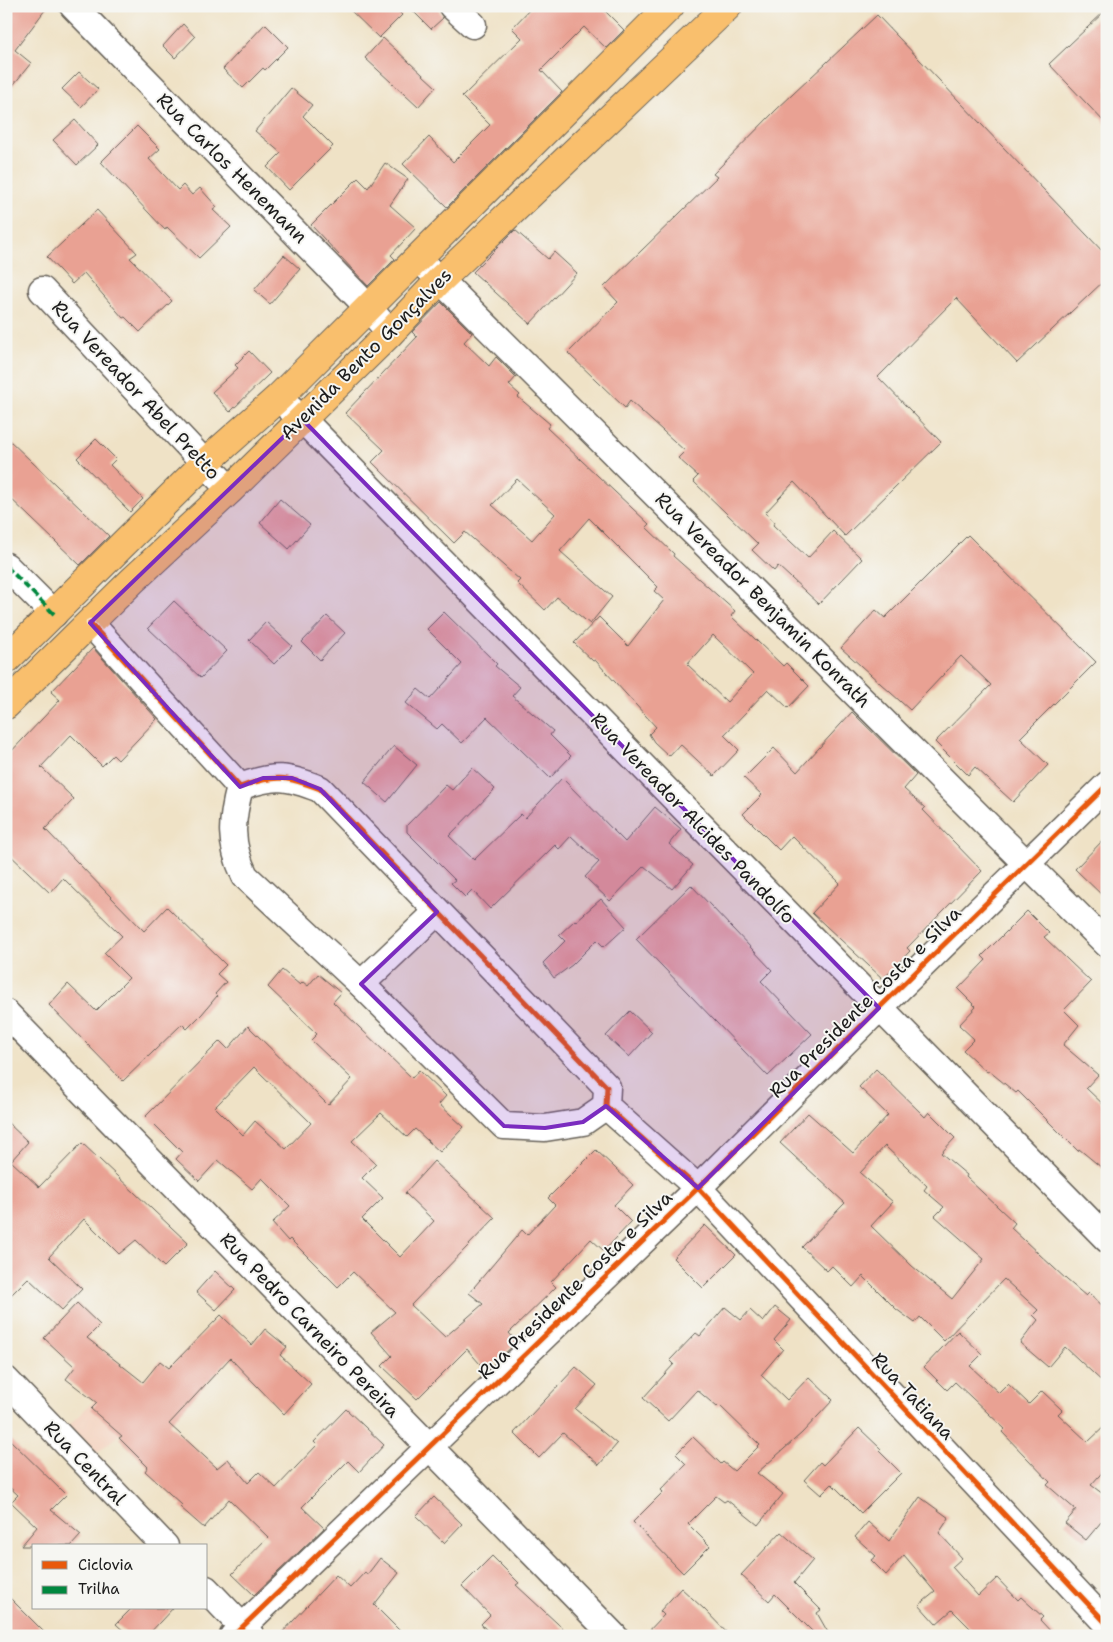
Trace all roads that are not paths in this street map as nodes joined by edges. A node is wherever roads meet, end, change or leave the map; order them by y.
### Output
1 (73, 6) edge
2 (452, 6) edge
3 (670, 6) edge
4 (728, 6) edge
5 (473, 25) dead end
6 (539, 138) junction
7 (565, 161) junction
8 (418, 258) junction
9 (440, 280) junction
10 (42, 290) dead end
11 (368, 307) junction
12 (390, 333) junction
13 (278, 398) junction
14 (302, 419) junction
15 (205, 463) junction
16 (230, 490) junction
17 (6, 566) edge
18 (54, 614) junction
19 (90, 623) junction
20 (6, 660) edge
21 (6, 705) edge
22 (1107, 785) edge
23 (240, 787) junction
24 (1028, 864) junction
25 (437, 912) junction
26 (1107, 944) edge
27 (361, 984) junction
28 (879, 1008) junction
29 (6, 1013) edge
30 (606, 1106) junction
31 (698, 1188) junction
32 (1107, 1239) edge
33 (6, 1380) edge
34 (428, 1446) junction
35 (163, 1544) edge
36 (208, 1591) edge
37 (1107, 1624) edge
38 (242, 1633) edge
39 (614, 1636) edge

1 - 11 street, Rua Carlos Henemann
2 - 5 street
3 - 6 main road, Avenida Bento Gonçalves
4 - 7 main road, Avenida Bento Gonçalves
6 - 7 main road
6 - 8 main road, Avenida Bento Gonçalves
7 - 9 main road, Avenida Bento Gonçalves
8 - 9 street, Rua Vereador Benjamin Konrath
8 - 11 main road, Avenida Bento Gonçalves
9 - 12 main road, Avenida Bento Gonçalves
9 - 24 street, Rua Vereador Benjamin Konrath
10 - 15 street, Rua Vereador Abel Pretto
11 - 12 street, Rua Carlos Henemann
11 - 13 main road, Avenida Bento Gonçalves
12 - 14 main road, Avenida Bento Gonçalves
13 - 14 street, Rua Vereador Alcides Pandolfo
13 - 15 main road, Avenida Bento Gonçalves
14 - 16 main road, Avenida Bento Gonçalves
14 - 28 street, Rua Vereador Alcides Pandolfo
15 - 16 street, Rua Vereador Abel Pretto
15 - 18 main road, Avenida Bento Gonçalves
16 - 19 main road, Avenida Bento Gonçalves
17 - 18 street
18 - 20 main road, Avenida Bento Gonçalves
19 - 21 main road, Avenida Bento Gonçalves
19 - 23 street
22 - 24 street, Rua Presidente Costa e Silva
23 - 25 street
23 - 27 street
24 - 26 street, Rua Vereador Benjamin Konrath
24 - 28 street, Rua Presidente Costa e Silva
25 - 27 street
25 - 30 street
27 - 30 street
28 - 31 street, Rua Presidente Costa e Silva
28 - 32 street, Rua Vereador Alcides Pandolfo
29 - 34 street, Rua Pedro Carneiro Pereira
30 - 31 street, Rua Tatiana
31 - 34 street, Rua Presidente Costa e Silva
31 - 37 street, Rua Tatiana
33 - 35 street, Rua Central
34 - 38 street, Rua Presidente Costa e Silva
34 - 39 street, Rua Pedro Carneiro Pereira
36 - 38 street

